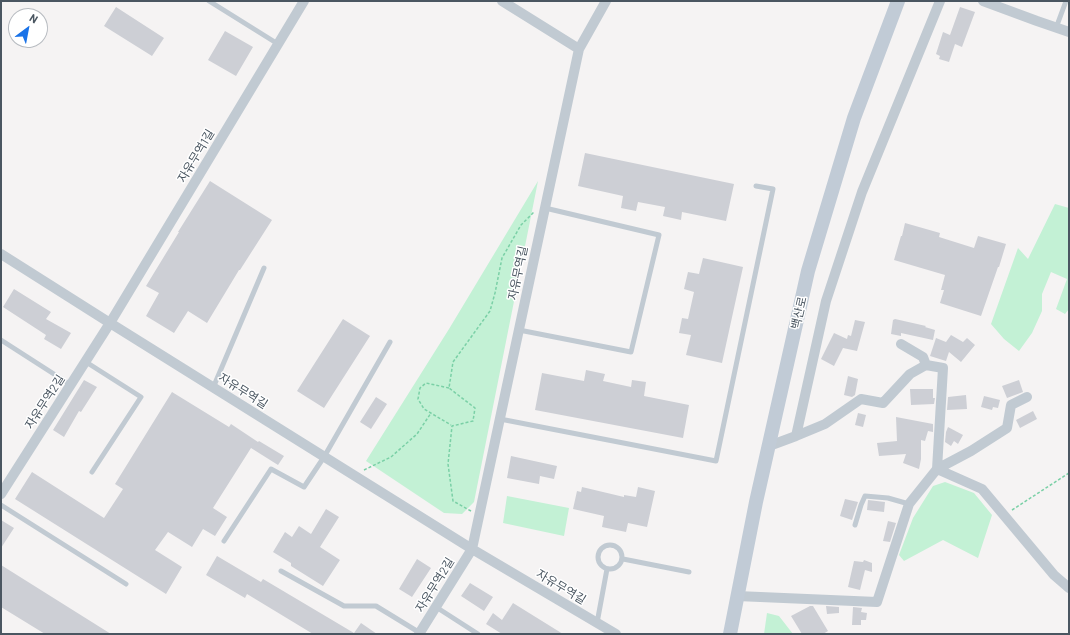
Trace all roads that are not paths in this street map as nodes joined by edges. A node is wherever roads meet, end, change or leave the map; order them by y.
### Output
1 (209, 1) edge
2 (304, 1) edge
3 (502, 1) edge
4 (606, 1) edge
5 (898, 1) edge
6 (940, 1) edge
7 (983, 1) edge
8 (1066, 1) edge
9 (1056, 28) junction
10 (1069, 32) edge
11 (278, 44) junction
12 (579, 48) junction
13 (756, 186) dead end
14 (545, 208) junction
15 (1, 254) edge
16 (264, 268) dead end
17 (110, 323) junction
18 (520, 330) junction
19 (1, 340) edge
20 (390, 342) dead end
21 (901, 344) dead end
22 (86, 362) junction
23 (926, 365) junction
24 (71, 385) junction
25 (213, 388) junction
26 (1027, 397) dead end
27 (500, 420) junction
28 (796, 436) junction
29 (769, 446) junction
30 (324, 456) junction
31 (937, 469) junction
32 (92, 472) dead end
33 (1, 494) edge
34 (909, 504) junction
35 (1, 505) edge
36 (855, 525) dead end
37 (224, 541) dead end
38 (472, 549) junction
39 (623, 559) junction
40 (607, 569) junction
41 (281, 571) dead end
42 (689, 572) dead end
43 (126, 584) dead end
44 (1069, 588) edge
45 (737, 596) junction
46 (436, 607) junction
47 (597, 623) junction
48 (420, 634) edge
49 (478, 634) edge
50 (616, 634) edge
51 (730, 634) edge

1 - 11 lane
2 - 11 street, 자유무역1길
3 - 12 street
4 - 12 street, 자유무역길
5 - 29 main road, 백산로
6 - 28 street
7 - 9 street
8 - 9 lane
9 - 10 street
11 - 17 street, 자유무역1길
12 - 14 street, 자유무역길
13 - 27 lane
14 - 18 street, 자유무역길
14 - 18 lane
15 - 17 street, 자유무역길
16 - 25 lane
17 - 22 street, 자유무역2길
17 - 25 street, 자유무역길
18 - 27 street, 자유무역길
19 - 24 lane
20 - 30 lane
21 - 23 street
22 - 24 street, 자유무역2길
22 - 32 lane
23 - 28 street
23 - 31 street
24 - 33 street, 자유무역2길
25 - 30 street, 자유무역길
26 - 31 street
27 - 38 street, 자유무역길
28 - 29 street
29 - 45 main road, 백산로
30 - 37 lane
30 - 38 street, 자유무역길
31 - 34 street
31 - 44 street
34 - 36 lane
34 - 45 street
35 - 43 lane
38 - 46 street, 자유무역2길
38 - 47 street, 자유무역길
39 - 40 lane
39 - 40 lane
39 - 42 lane
40 - 47 lane
41 - 48 lane
45 - 51 main road, 백산로
46 - 48 street, 자유무역2길
46 - 49 lane
47 - 50 street, 자유무역길

